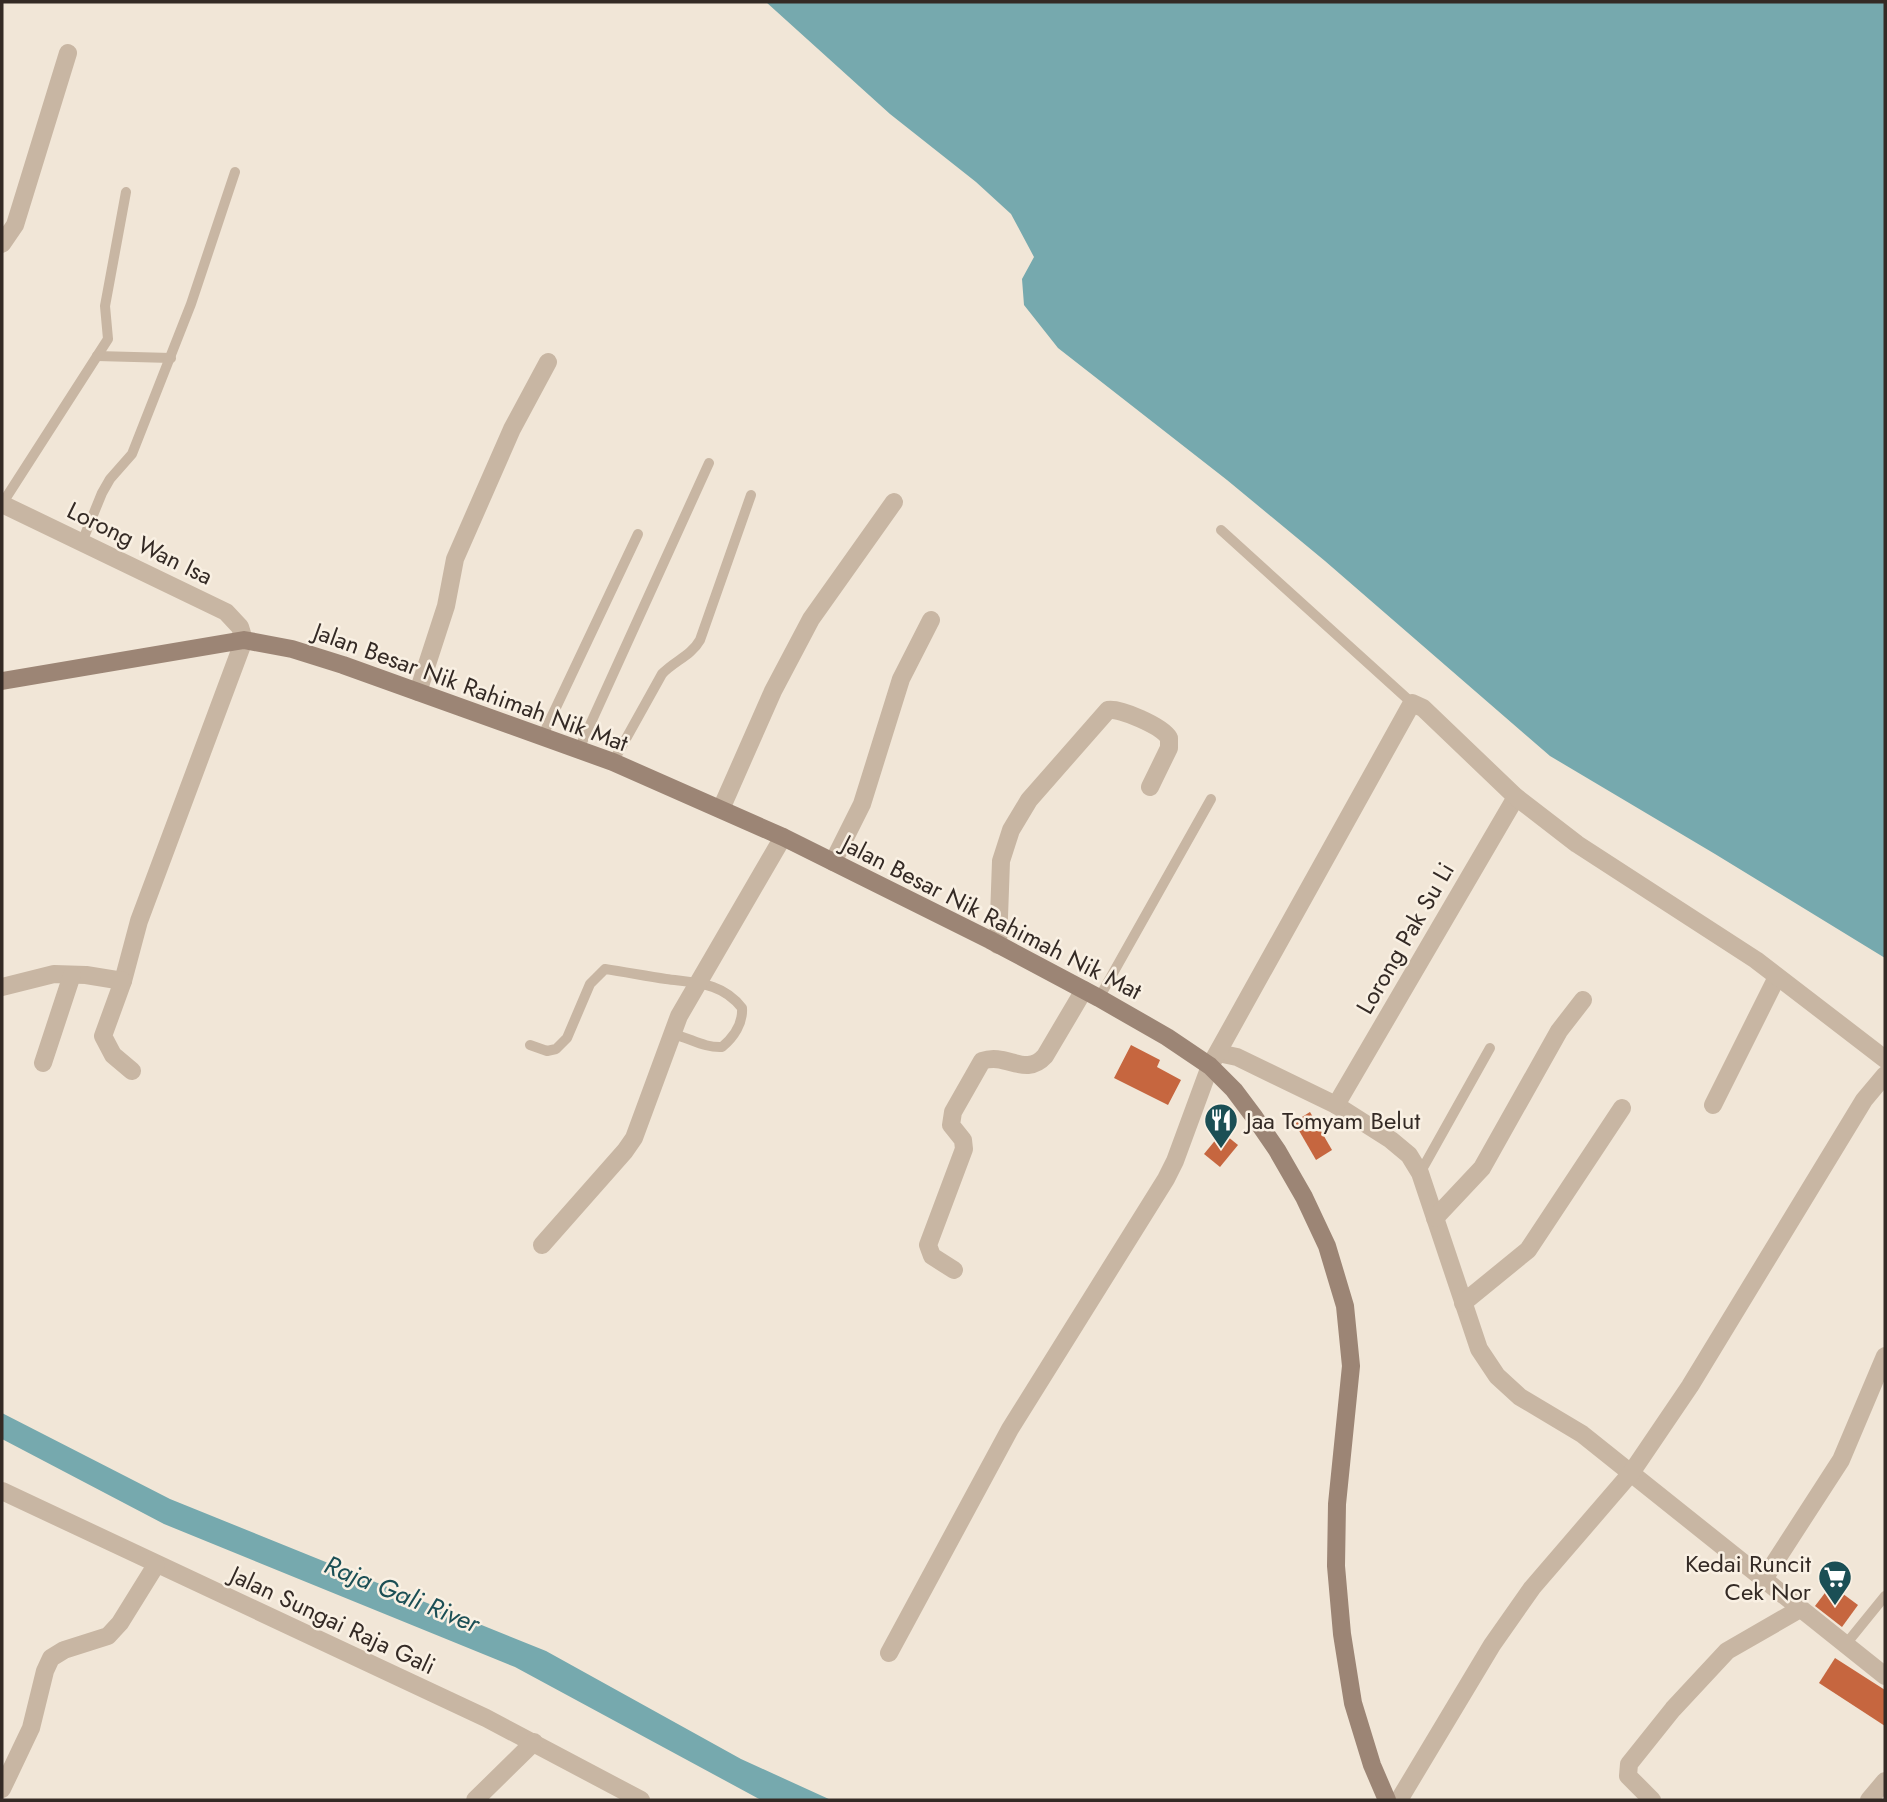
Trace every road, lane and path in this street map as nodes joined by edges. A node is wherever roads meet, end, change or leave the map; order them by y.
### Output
1 (68, 53) dead end
2 (235, 172) dead end
3 (126, 191) dead end
4 (2, 244) edge
5 (97, 356) junction
6 (171, 358) junction
7 (548, 362) dead end
8 (709, 463) dead end
9 (751, 495) dead end
10 (894, 502) dead end
11 (2, 504) edge
12 (1221, 530) dead end
13 (638, 534) dead end
14 (82, 542) junction
15 (931, 620) dead end
16 (244, 640) junction
17 (2, 681) edge
18 (418, 692) junction
19 (1412, 703) junction
20 (542, 737) junction
21 (579, 749) junction
22 (613, 762) junction
23 (1150, 787) dead end
24 (1516, 797) junction
25 (1211, 799) dead end
26 (720, 809) junction
27 (783, 838) junction
28 (833, 862) junction
29 (998, 945) junction
30 (72, 975) junction
31 (1777, 977) junction
32 (123, 981) junction
33 (701, 981) junction
34 (2, 987) edge
35 (1091, 994) junction
36 (1583, 1000) dead end
37 (671, 1034) junction
38 (530, 1045) dead end
39 (1490, 1048) dead end
40 (1885, 1059) edge
41 (1214, 1060) junction
42 (43, 1063) dead end
43 (132, 1071) dead end
44 (1885, 1075) edge
45 (1336, 1105) junction
46 (1713, 1105) dead end
47 (1622, 1108) dead end
48 (1420, 1173) junction
49 (1435, 1218) junction
50 (542, 1245) dead end
51 (954, 1270) dead end
52 (1463, 1303) junction
53 (1885, 1356) edge
54 (1631, 1473) junction
55 (2, 1491) edge
56 (156, 1565) junction
57 (1764, 1579) junction
58 (1885, 1596) edge
59 (1800, 1609) junction
60 (1846, 1644) junction
61 (889, 1653) dead end
62 (1885, 1676) edge
63 (534, 1742) junction
64 (1885, 1781) edge
65 (2, 1789) edge
66 (475, 1800) edge
67 (641, 1800) edge
68 (1387, 1800) edge
69 (1399, 1800) edge
70 (1652, 1800) edge
71 (1869, 1800) edge

1 - 4 street
2 - 6 lane
3 - 5 lane, Lorong Wan Isa
5 - 6 lane
5 - 11 lane, Lorong Wan Isa
6 - 14 lane
7 - 18 street
8 - 21 lane
9 - 22 lane
10 - 26 street
11 - 14 street, Lorong Wan Isa
12 - 19 lane
13 - 20 lane
14 - 16 street, Lorong Wan Isa
15 - 28 street
16 - 17 street, Jalan Besar Nik Rahimah Nik Mat
16 - 18 street, Jalan Besar Nik Rahimah Nik Mat
16 - 32 street
18 - 20 street, Jalan Besar Nik Rahimah Nik Mat
19 - 24 street
19 - 41 street
20 - 21 street, Jalan Besar Nik Rahimah Nik Mat
21 - 22 street, Jalan Besar Nik Rahimah Nik Mat
22 - 26 street, Jalan Besar Nik Rahimah Nik Mat
23 - 29 street
24 - 31 street
24 - 45 street, Lorong Pak Su Li
25 - 35 lane
26 - 27 street, Jalan Besar Nik Rahimah Nik Mat
27 - 28 street, Jalan Besar Nik Rahimah Nik Mat
27 - 33 street
28 - 29 street, Jalan Besar Nik Rahimah Nik Mat
29 - 35 street, Jalan Besar Nik Rahimah Nik Mat
30 - 32 street
30 - 34 street
30 - 42 street
31 - 40 street
31 - 46 street
32 - 43 street
33 - 37 street
33 - 37 lane
33 - 38 lane
35 - 41 street, Jalan Besar Nik Rahimah Nik Mat
35 - 51 street
36 - 49 street
37 - 50 street
39 - 48 lane
41 - 45 street
41 - 61 street
41 - 68 street, Jalan Besar Nik Rahimah Nik Mat
44 - 54 street
45 - 48 street
47 - 52 street
48 - 49 street
49 - 52 street
52 - 54 street
53 - 57 street
54 - 57 street
54 - 69 street
55 - 56 street, Jalan Sungai Raja Gali
56 - 63 street, Jalan Sungai Raja Gali
56 - 65 street
57 - 59 street
58 - 60 lane
59 - 60 street
59 - 70 street
60 - 62 street
63 - 66 street
63 - 67 street, Jalan Sungai Raja Gali
64 - 71 street

